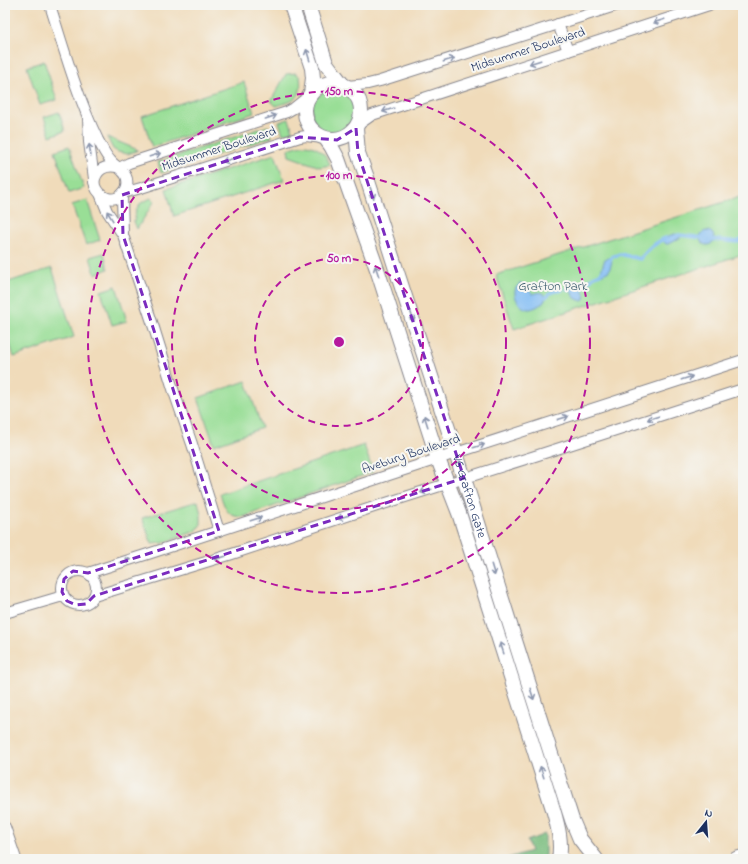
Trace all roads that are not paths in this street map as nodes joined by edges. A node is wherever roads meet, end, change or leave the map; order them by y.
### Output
1 (50, 5) edge
2 (291, 5) edge
3 (308, 5) edge
4 (618, 5) edge
5 (709, 5) edge
6 (558, 24) junction
7 (568, 51) junction
8 (345, 85) junction
9 (310, 95) junction
10 (88, 118) junction
11 (357, 127) junction
12 (324, 138) junction
13 (118, 168) junction
14 (94, 182) junction
15 (123, 194) junction
16 (101, 196) junction
17 (123, 235) junction
18 (743, 360) edge
19 (743, 389) edge
20 (456, 453) junction
21 (438, 459) junction
22 (464, 478) junction
23 (448, 484) junction
24 (219, 531) junction
25 (88, 573) junction
26 (63, 596) junction
27 (94, 596) junction
28 (5, 613) edge
29 (553, 809) junction
30 (5, 827) edge
31 (743, 857) edge
32 (16, 859) edge
33 (552, 859) edge
34 (559, 859) edge
35 (596, 859) edge
36 (736, 859) edge

1 - 10 street
9 -> 2 street
3 - 8 street
4 - 6 street, Midsummer Boulevard
5 -> 7 street, Midsummer Boulevard
6 - 7 street
8 -> 6 street, Midsummer Boulevard
7 -> 11 street, Midsummer Boulevard
8 - 9 street
8 - 11 street
9 - 12 street
13 -> 9 street, Midsummer Boulevard
10 - 13 street
14 -> 10 street
11 - 12 street
11 -> 20 street, V6 Grafton Gate
12 -> 15 street, Midsummer Boulevard
21 -> 12 street, V6 Grafton Gate
13 - 14 street
13 - 15 street
14 - 16 street
15 - 16 street
15 - 17 street
17 -> 16 street
17 - 24 street
20 -> 18 street, Avebury Boulevard
19 -> 22 street
20 - 21 street, Avebury Boulevard
20 - 22 street, V6 Grafton Gate
21 - 23 street, V6 Grafton Gate
24 -> 21 street, Avebury Boulevard
22 - 23 street
22 -> 35 street, V6 Grafton Gate
23 -> 27 street
29 -> 23 street, V6 Grafton Gate
25 -> 24 street, Avebury Boulevard
25 - 26 street
25 - 27 street
26 - 27 street
26 - 28 street
29 - 33 street
29 - 34 street, V6 Grafton Gate
30 - 32 street
31 - 36 street

